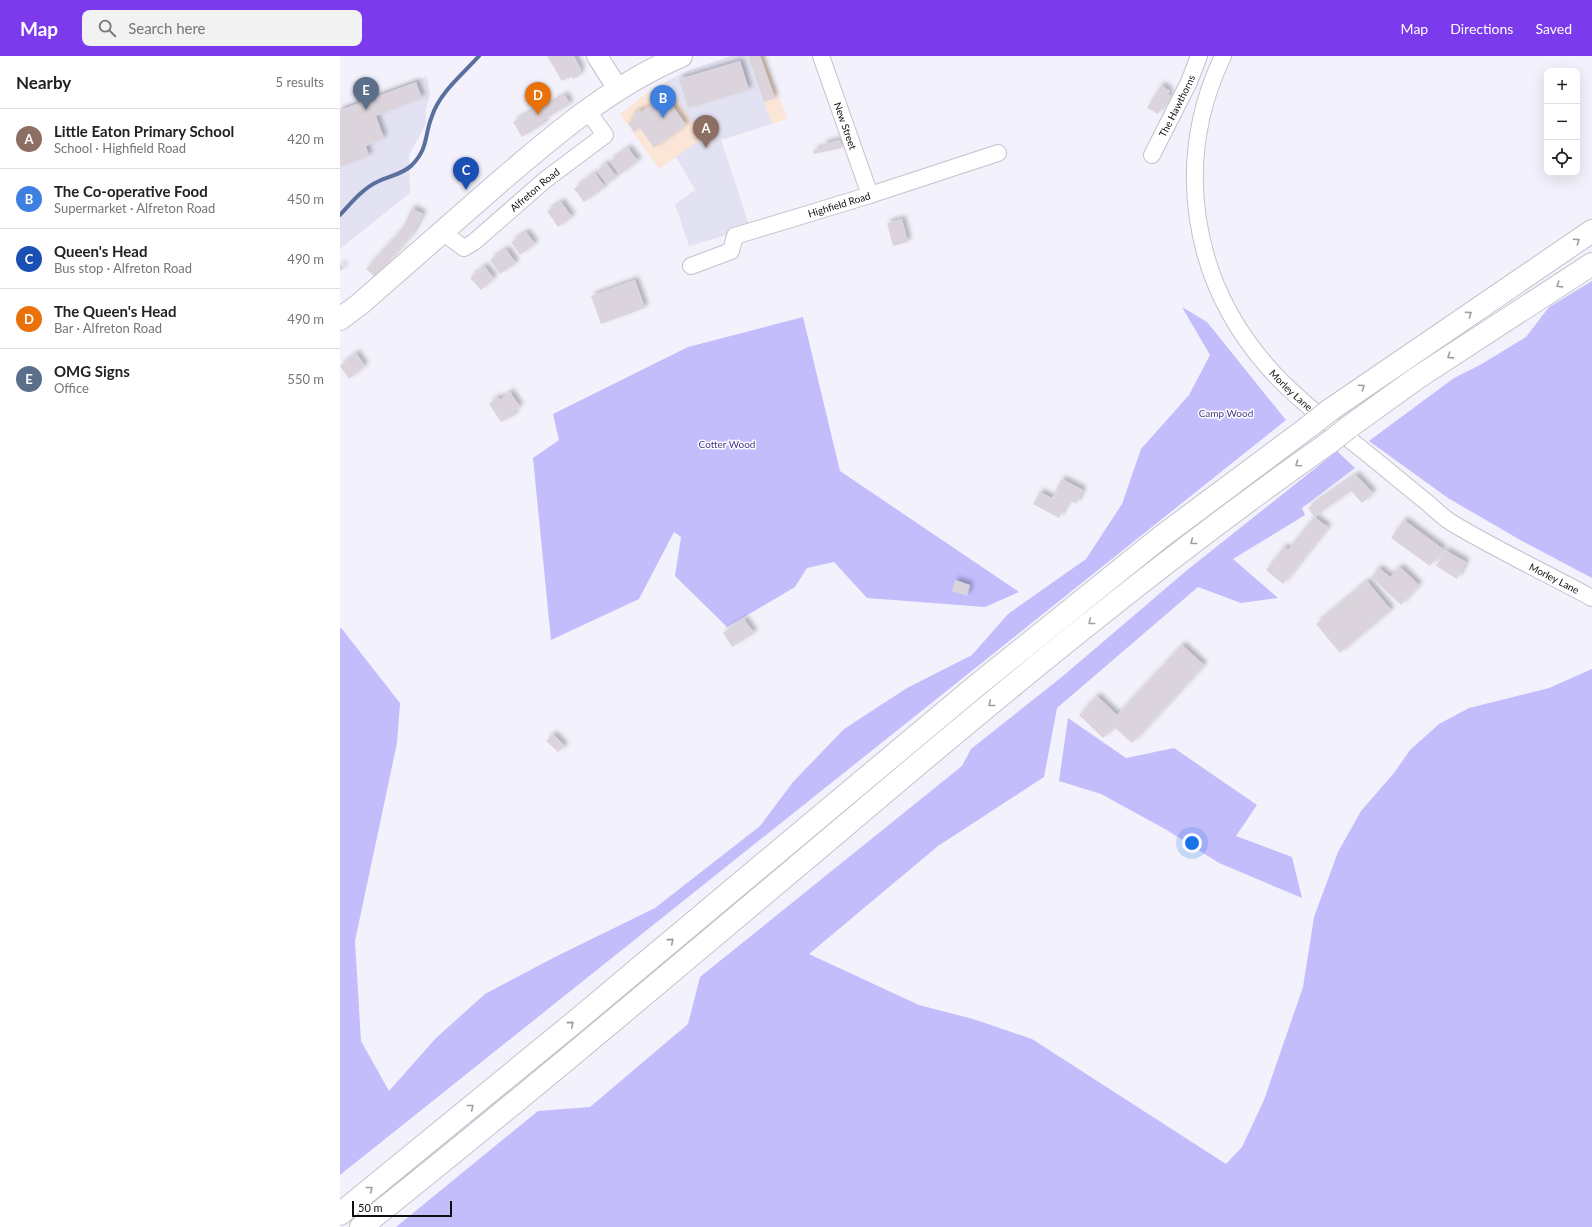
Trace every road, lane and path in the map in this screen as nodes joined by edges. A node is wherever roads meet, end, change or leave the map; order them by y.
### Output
1 (597, 56) edge
2 (681, 56) edge
3 (821, 56) edge
4 (1199, 56) edge
5 (1223, 56) edge
6 (618, 89) junction
7 (587, 110) junction
8 (998, 154) dead end
9 (1152, 155) dead end
10 (870, 195) junction
11 (1592, 231) edge
12 (442, 232) junction
13 (1592, 264) edge
14 (691, 266) dead end
15 (340, 319) edge
16 (1592, 598) edge
17 (340, 1214) edge
18 (361, 1227) edge

1 - 6 street
2 - 6 main road
3 - 10 street, New Street
4 - 9 street, The Hawthorns
5 - 16 street, Morley Lane
6 - 7 main road
7 - 12 main road
7 - 12 street, Alfreton Road
8 - 10 street, Highfield Road
10 - 14 street, Highfield Road
17 -> 11 main road, bridge
12 - 15 main road
13 -> 18 main road, bridge

